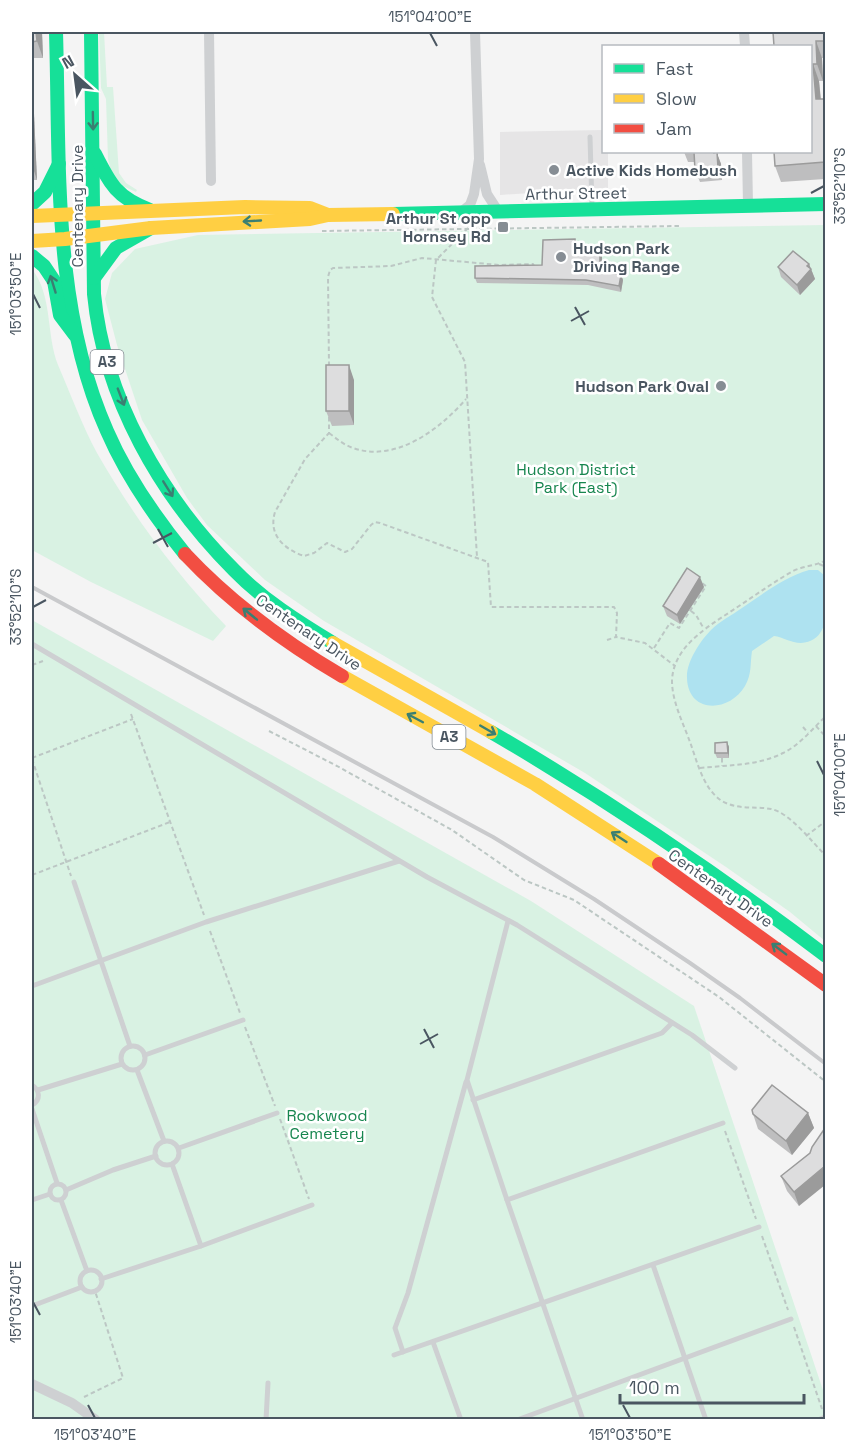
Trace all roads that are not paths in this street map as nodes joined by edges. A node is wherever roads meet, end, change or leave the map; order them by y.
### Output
1 (56, 32) edge
2 (91, 32) edge
3 (209, 32) edge
4 (475, 32) edge
5 (590, 137) dead end
6 (94, 152) junction
7 (747, 153) edge
8 (479, 159) junction
9 (61, 161) junction
10 (211, 181) dead end
11 (32, 204) edge
12 (825, 204) edge
13 (747, 205) junction
14 (150, 210) junction
15 (592, 210) junction
16 (498, 211) junction
17 (461, 212) junction
18 (93, 213) junction
19 (63, 214) junction
20 (328, 215) junction
21 (32, 216) edge
22 (151, 228) junction
23 (94, 235) junction
24 (65, 239) junction
25 (32, 241) edge
26 (32, 256) edge
27 (93, 280) junction
28 (78, 339) junction
29 (32, 644) edge
30 (399, 861) junction
31 (74, 882) road end
32 (508, 921) junction
33 (825, 956) edge
34 (102, 962) junction
35 (825, 985) edge
36 (32, 986) edge
37 (243, 1020) road end
38 (672, 1023) junction
39 (130, 1046) junction
40 (145, 1055) junction
41 (122, 1064) junction
42 (735, 1068) dead end
43 (137, 1070) junction
44 (467, 1080) junction
45 (32, 1085) edge
46 (38, 1090) junction
47 (473, 1100) junction
48 (32, 1107) edge
49 (277, 1113) road end
50 (723, 1123) road end
51 (164, 1141) junction
52 (179, 1148) junction
53 (156, 1156) junction
54 (172, 1164) junction
55 (57, 1183) junction
56 (66, 1190) junction
57 (50, 1194) junction
58 (32, 1200) edge
59 (61, 1200) junction
60 (507, 1200) junction
61 (312, 1205) road end
62 (759, 1227) road end
63 (201, 1246) junction
64 (653, 1265) junction
65 (87, 1271) junction
66 (101, 1280) junction
67 (82, 1287) junction
68 (544, 1304) junction
69 (32, 1306) edge
70 (791, 1319) road end
71 (433, 1342) junction
72 (403, 1352) junction
73 (394, 1355) dead end
74 (684, 1358) junction
75 (268, 1383) dead end
76 (32, 1384) edge
77 (575, 1397) junction
78 (825, 1417) edge
79 (96, 1419) edge
80 (266, 1419) edge
81 (461, 1419) edge
82 (517, 1419) edge
83 (583, 1419) edge
84 (706, 1419) edge
85 (818, 1419) edge

1 - 9 main road, Centenary Drive / A3
2 -> 6 main road, Centenary Drive / A3
3 - 10 street
4 - 8 street
5 - 15 lane
6 - 14 main road
6 - 18 main road, Centenary Drive / A3
7 - 13 street
8 - 16 street
8 - 17 street
9 - 11 main road
9 - 19 main road, Centenary Drive / A3
12 - 13 main road, Arthur Street
13 - 15 main road, Arthur Street
14 - 18 main road, Arthur Street
14 - 20 main road, Arthur Street
15 - 16 main road, Arthur Street
16 - 17 main road, Arthur Street
17 - 20 main road, Arthur Street
18 - 19 main road, Arthur Street
18 - 23 main road, Centenary Drive / A3
19 - 21 main road, Arthur Street
19 - 24 main road, Centenary Drive / A3
20 -> 22 main road, Arthur Street
22 - 23 main road, Arthur Street
22 - 27 main road
23 - 24 main road, Arthur Street
23 - 27 main road, Centenary Drive / A3
24 - 25 main road, Arthur Street
24 - 28 main road, Centenary Drive / A3
28 -> 26 main road
27 -> 33 main road, Centenary Drive / A3
35 -> 28 main road, Centenary Drive / A3
29 - 30 lane
30 - 32 lane
30 - 34 lane
31 - 34 lane
32 - 38 lane
32 - 44 lane
34 - 36 lane
34 - 39 lane
37 - 40 lane
38 - 42 lane
38 - 47 lane
39 - 40 lane
39 - 41 lane
40 - 43 lane
41 - 43 lane
41 - 46 lane
43 - 51 lane
44 - 47 lane
44 - 72 lane
45 - 46 lane
46 - 48 lane
47 - 60 lane
48 - 55 lane
49 - 52 lane
50 - 60 lane
51 - 52 lane
51 - 53 lane
52 - 54 lane
53 - 54 lane
53 - 56 lane
54 - 63 lane
55 - 56 lane
55 - 57 lane
56 - 59 lane
57 - 58 lane
57 - 59 lane
59 - 65 lane
60 - 68 lane
61 - 63 lane
62 - 64 lane
63 - 66 lane
64 - 68 lane
64 - 74 lane
65 - 66 lane
65 - 67 lane
66 - 67 lane
67 - 69 lane
68 - 71 lane
68 - 77 lane
70 - 74 lane
71 - 72 lane
71 - 81 lane
72 - 73 lane
74 - 77 lane
74 - 84 lane
75 - 80 lane
76 - 79 street
77 - 82 lane
77 - 83 lane
78 - 85 lane

